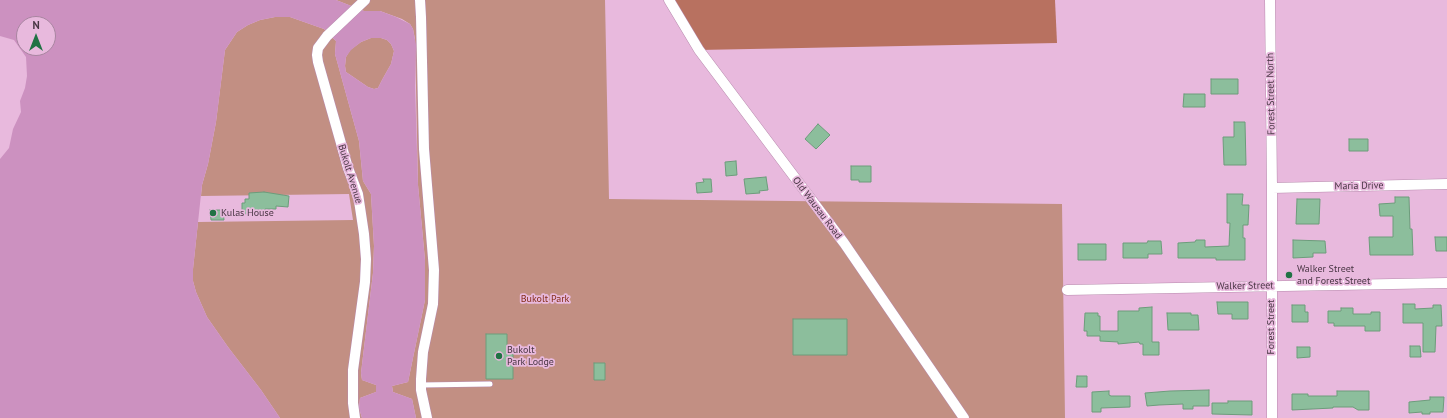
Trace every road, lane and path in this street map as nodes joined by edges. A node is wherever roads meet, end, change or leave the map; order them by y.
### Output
1 (365, 0) edge
2 (420, 0) edge
3 (669, 0) edge
4 (1270, 0) edge
5 (1447, 184) edge
6 (1272, 188) junction
7 (1447, 283) edge
8 (1271, 286) junction
9 (1067, 290) dead end
10 (490, 384) dead end
11 (421, 385) junction
12 (355, 418) edge
13 (427, 418) edge
14 (964, 418) edge
15 (1272, 418) edge

1 - 12 street, Bukolt Avenue
2 - 11 street
3 - 14 street, Old Wausau Road
4 - 6 street, Forest Street North
5 - 6 street, Maria Drive
6 - 8 street, Forest Street
7 - 8 street, Walker Street
8 - 9 street, Walker Street
8 - 15 street, Forest Street
10 - 11 lane
11 - 13 street

